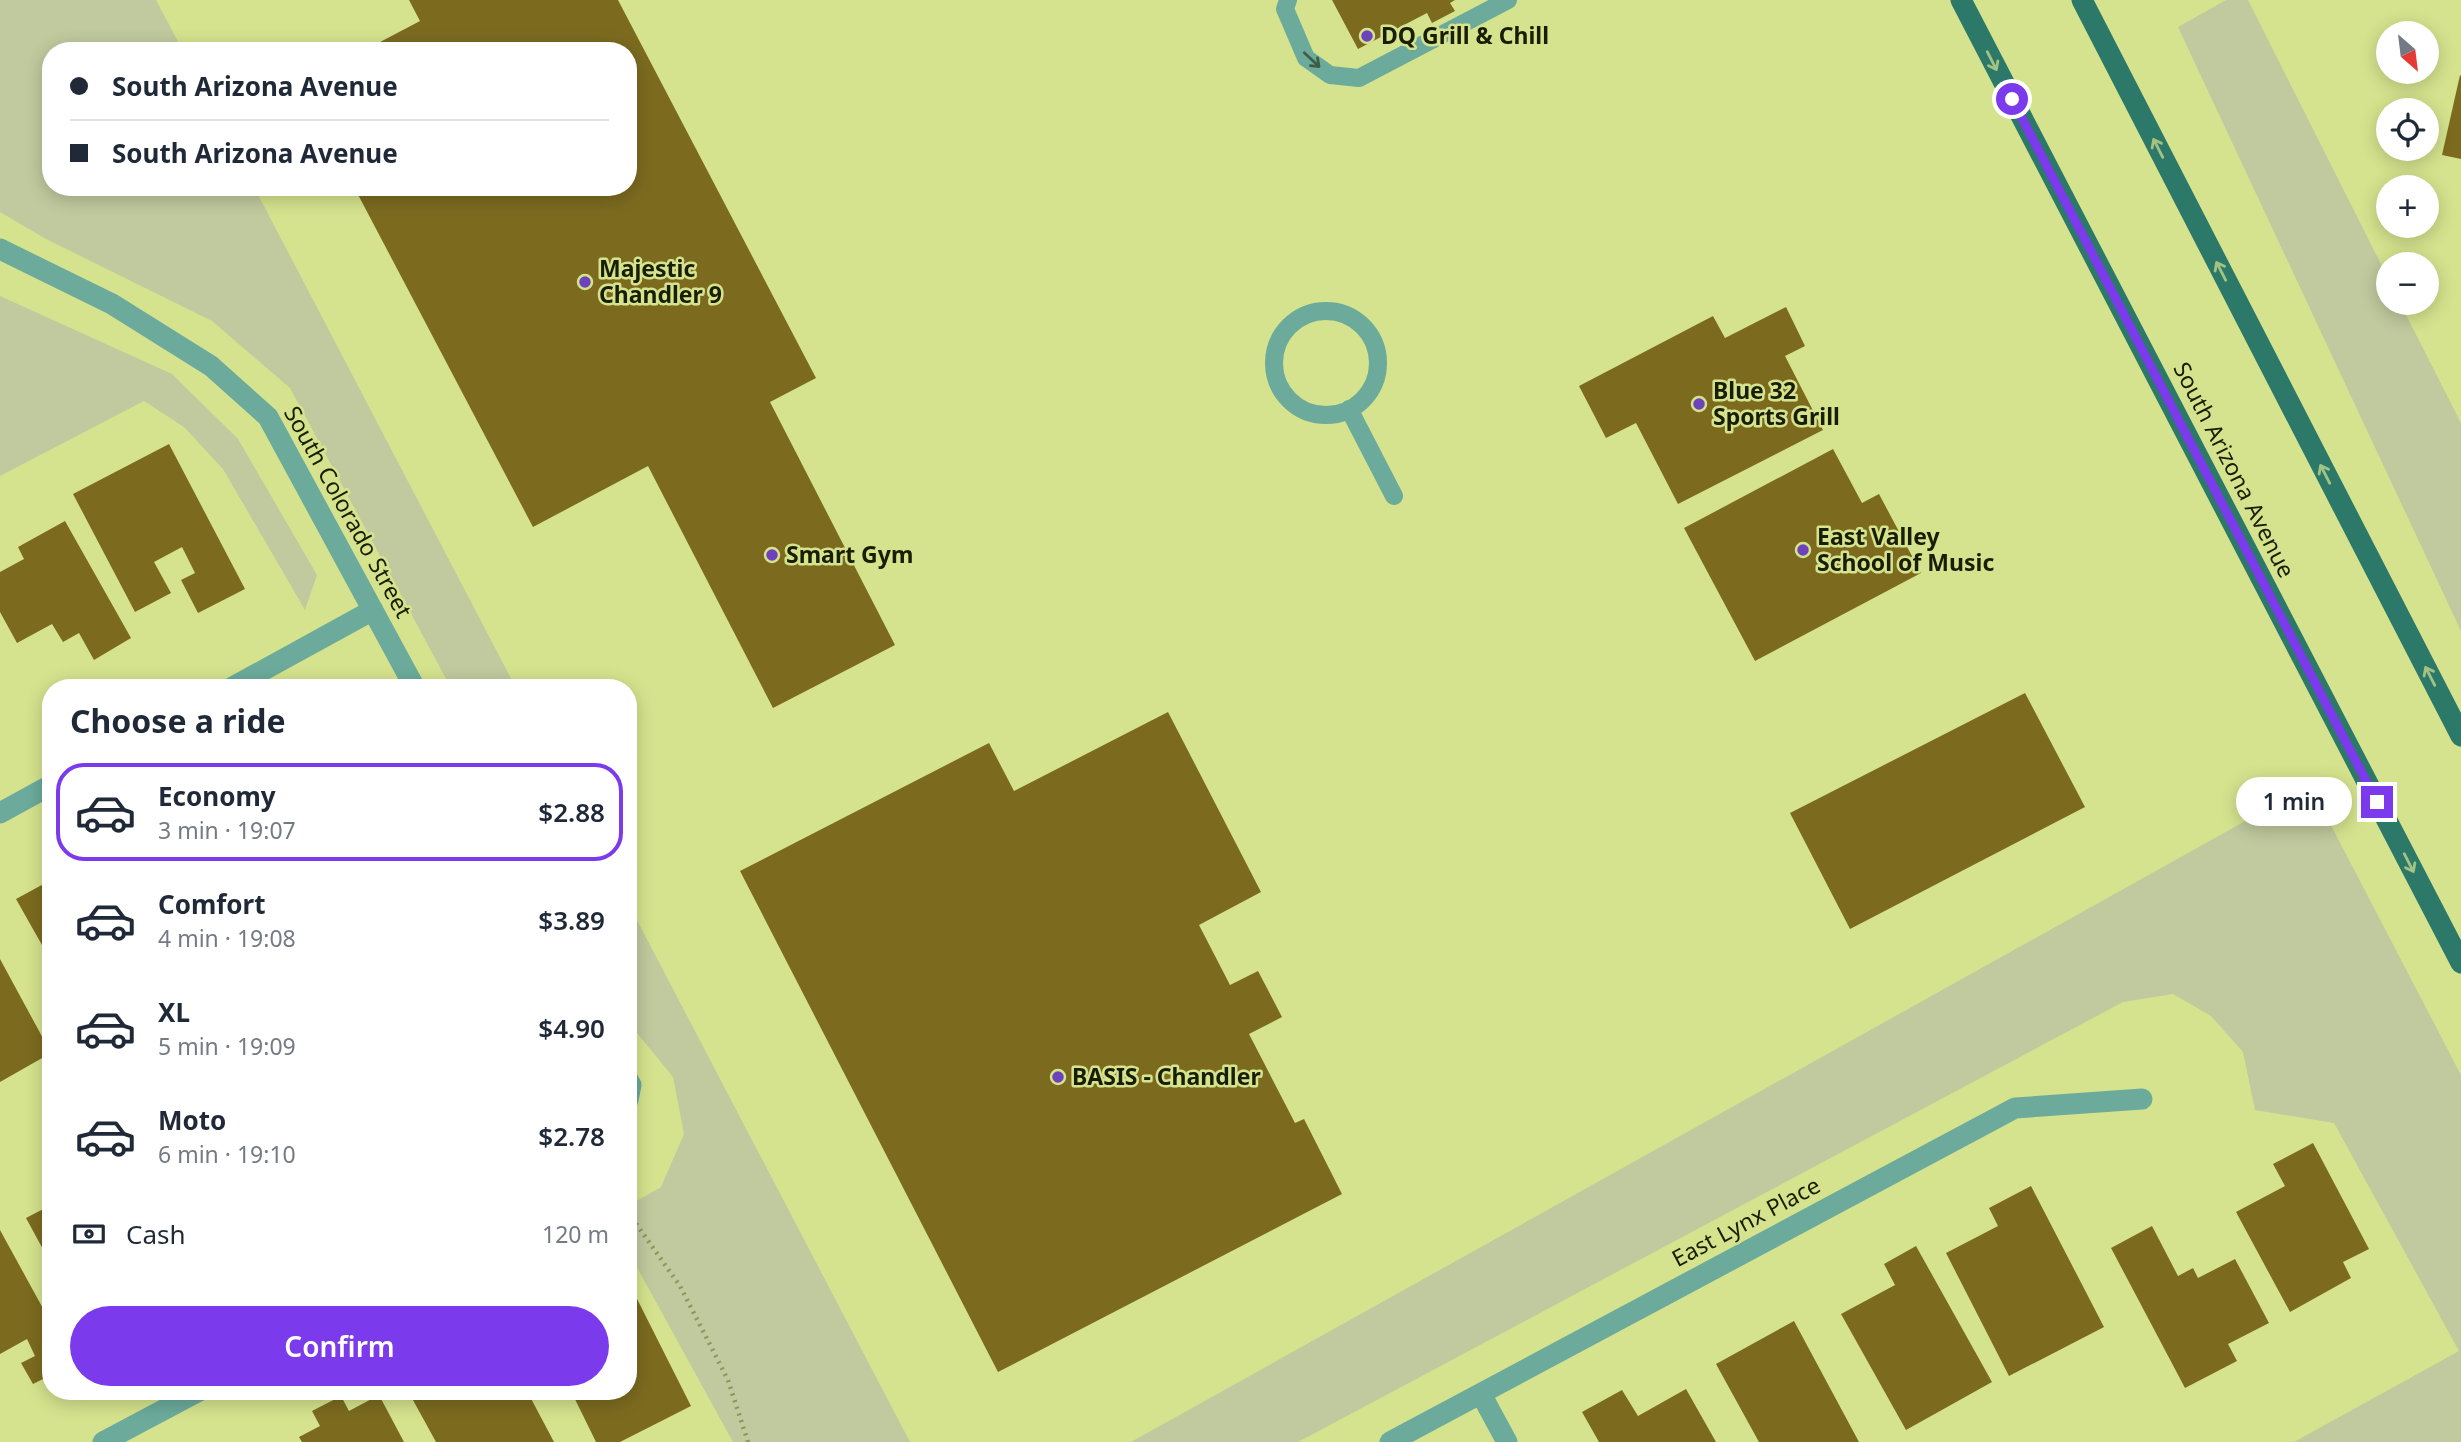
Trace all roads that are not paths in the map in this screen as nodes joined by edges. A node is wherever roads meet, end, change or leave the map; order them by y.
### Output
1 (1288, 0) edge
2 (1508, 0) edge
3 (1961, 0) edge
4 (2082, 0) edge
5 (0, 250) edge
6 (1349, 410) junction
7 (1394, 496) dead end
8 (373, 610) junction
9 (247, 679) edge
10 (410, 679) edge
11 (2461, 736) edge
12 (42, 790) edge
13 (0, 813) edge
14 (2461, 963) edge
15 (2142, 1099) dead end
16 (1481, 1394) junction
17 (182, 1400) edge
18 (103, 1442) edge
19 (1390, 1442) edge
20 (1507, 1442) edge

1 -> 2 lane
3 -> 14 main road, South Arizona Avenue
11 -> 4 main road
5 - 8 street, South Colorado Street
6 - 6 lane
6 - 7 lane
8 - 9 street
8 - 10 street, South Colorado Street
12 - 13 street
15 - 16 street, East Lynx Place
16 - 19 street, East Lynx Place
16 - 20 street
17 - 18 street

